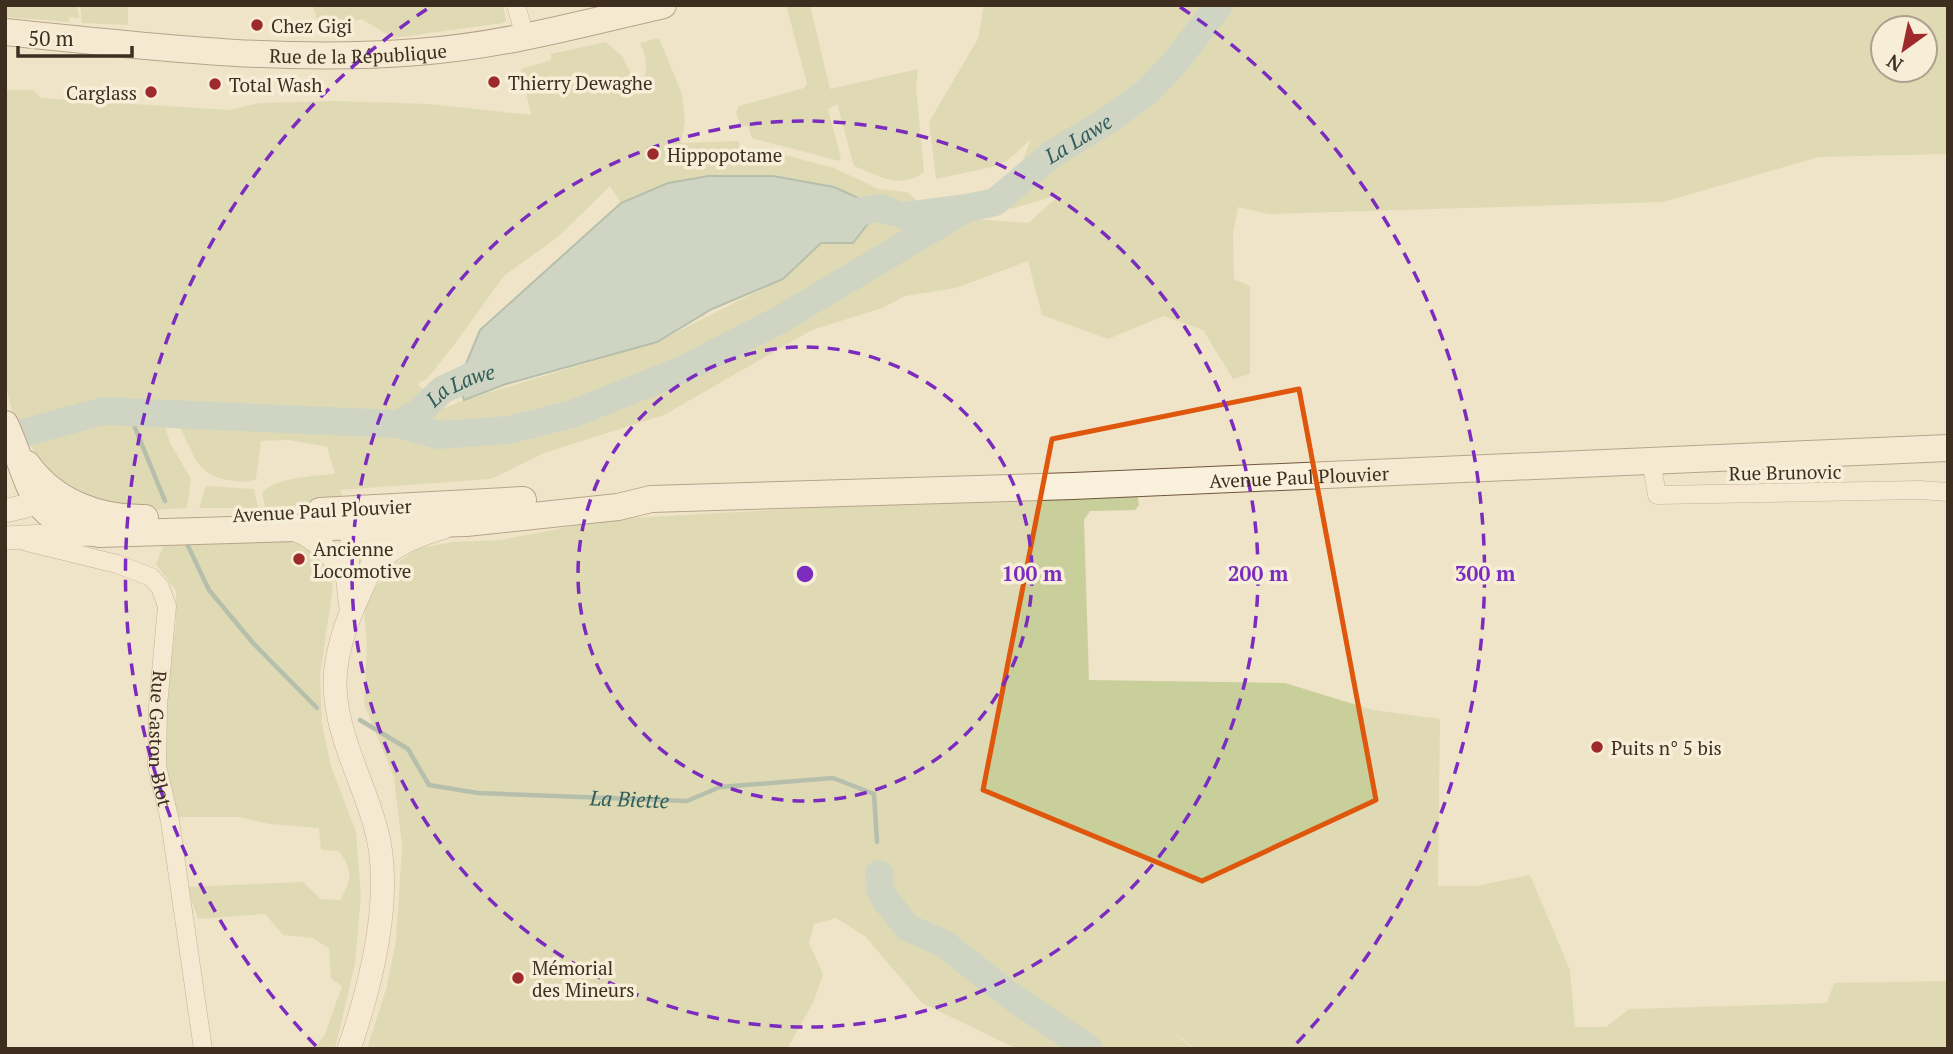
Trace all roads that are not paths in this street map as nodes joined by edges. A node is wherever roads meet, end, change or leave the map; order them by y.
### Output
1 (516, 5) edge
2 (663, 5) edge
3 (5, 32) edge
4 (525, 37) junction
5 (5, 424) edge
6 (1948, 448) edge
7 (20, 458) junction
8 (1651, 460) junction
9 (1948, 492) edge
10 (651, 499) junction
11 (44, 501) junction
12 (5, 509) edge
13 (363, 521) junction
14 (466, 523) junction
15 (292, 529) junction
16 (99, 534) junction
17 (8, 538) edge
18 (357, 577) junction
19 (203, 1049) edge
20 (349, 1049) edge

1 - 4 street
2 - 4 main road, Rue de la République
3 - 4 main road, Rue de la République
5 - 7 main road, Avenue Paul Plouvier
6 - 8 main road, Avenue Paul Plouvier
7 - 11 main road, Avenue Paul Plouvier
7 - 12 street
8 - 9 street, Rue Brunovic
8 - 10 main road, Avenue Paul Plouvier
10 - 13 main road, Avenue Paul Plouvier
10 - 14 main road, Avenue Paul Plouvier
11 - 12 street
11 - 13 main road, Avenue Paul Plouvier
11 - 16 main road, Avenue Paul Plouvier
11 - 17 street
13 - 14 main road, Avenue Paul Plouvier
13 - 15 main road, Avenue Paul Plouvier
13 - 18 street
14 - 18 street
15 - 16 main road, Avenue Paul Plouvier
15 - 18 street
16 - 17 street
17 - 19 street, Rue Gaston Blot
18 - 20 street

